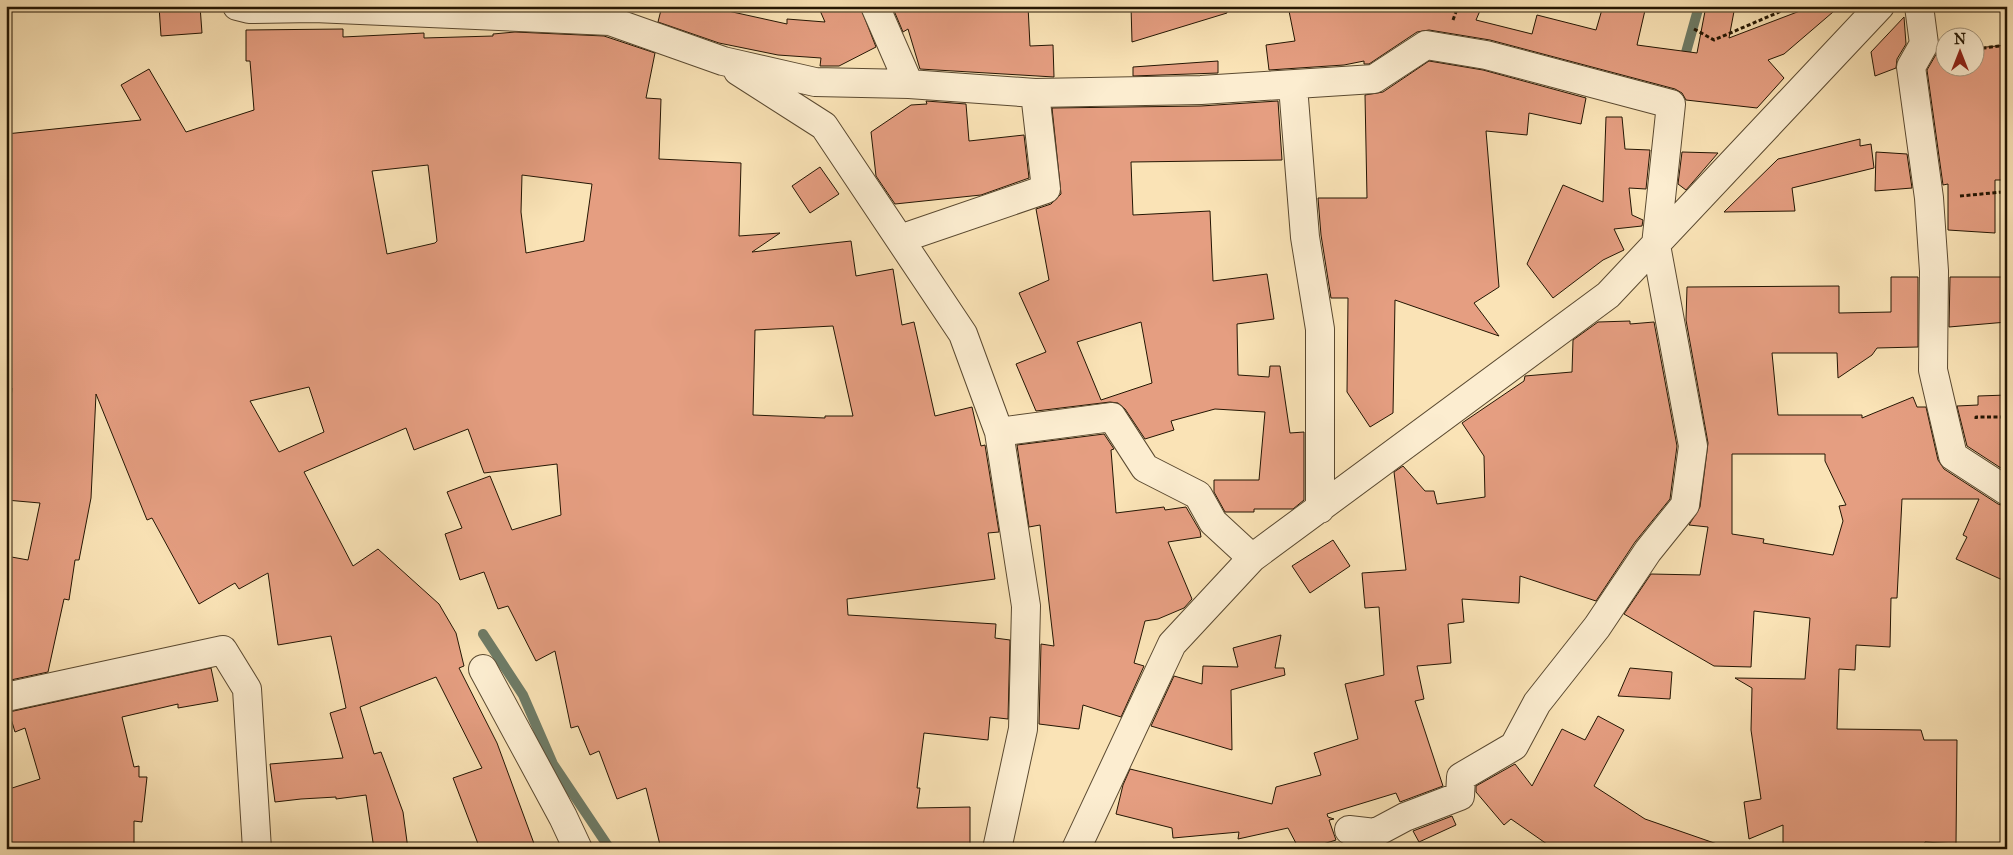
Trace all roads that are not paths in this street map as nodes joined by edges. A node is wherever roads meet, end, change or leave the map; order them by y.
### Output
1 (237, 6) edge
2 (875, 6) edge
3 (1880, 6) edge
4 (1919, 6) edge
5 (314, 7) edge
6 (723, 62) junction
7 (909, 84) junction
8 (1293, 86) junction
9 (1035, 93) junction
10 (900, 239) junction
11 (1656, 245) junction
12 (999, 432) junction
13 (2007, 491) edge
14 (1320, 509) junction
15 (1252, 558) junction
16 (483, 669) dead end
17 (6, 697) edge
18 (1366, 837) edge
19 (257, 849) edge
20 (578, 849) edge
21 (997, 849) edge
22 (1076, 849) edge

1 - 5 street
2 - 7 street
3 - 11 street
4 - 13 street
5 - 6 street
6 - 7 street
6 - 10 street
7 - 9 street
8 - 9 street
8 - 11 street
8 - 14 street
9 - 10 street
10 - 12 street
11 - 14 street
11 - 18 street
12 - 15 street
12 - 21 street
14 - 15 street
15 - 22 street
16 - 20 street
17 - 19 street

